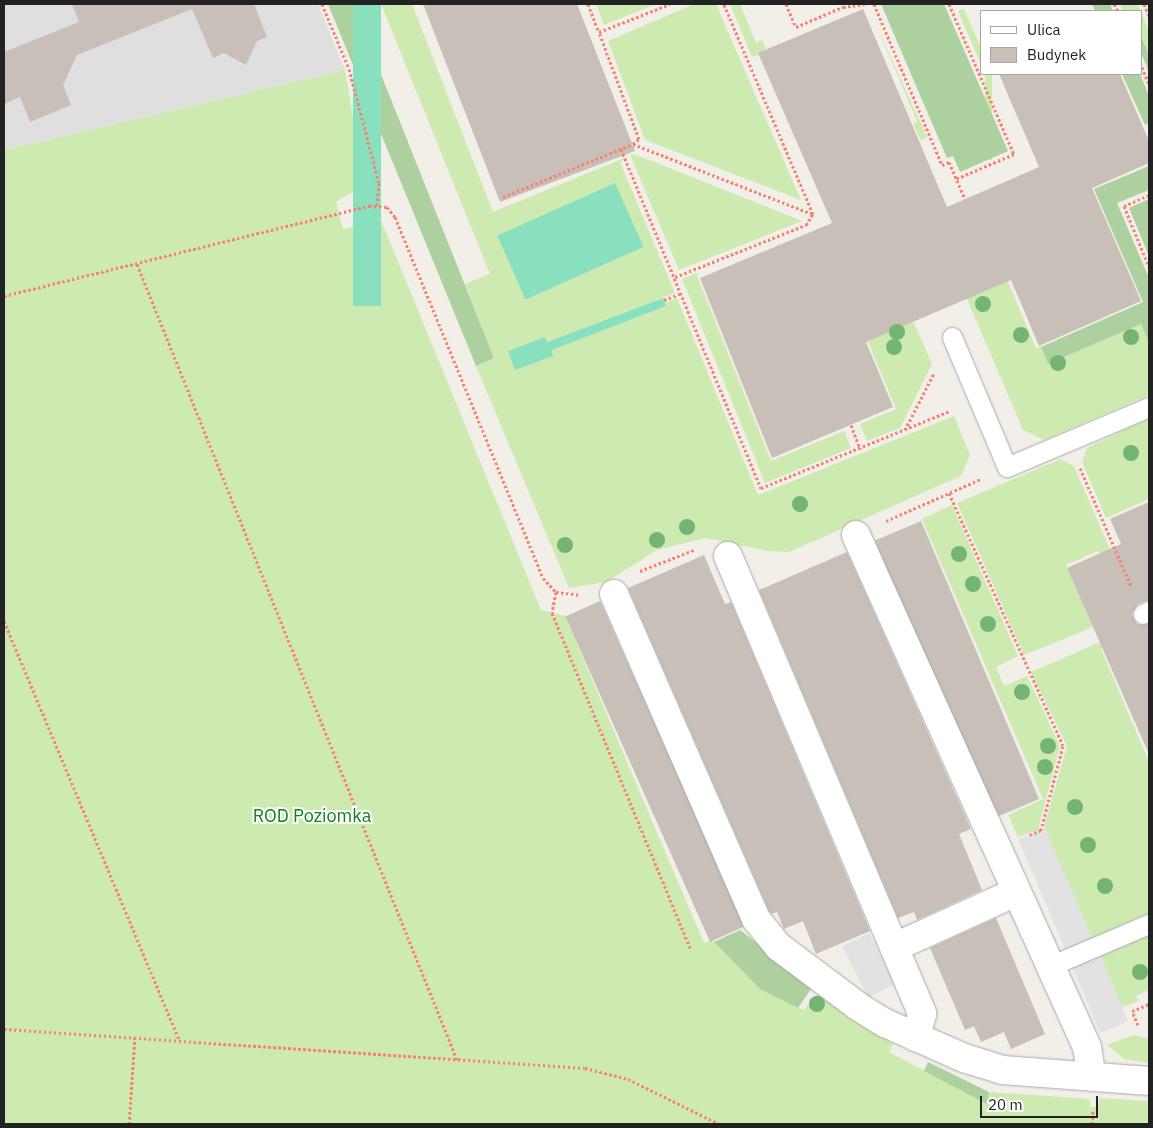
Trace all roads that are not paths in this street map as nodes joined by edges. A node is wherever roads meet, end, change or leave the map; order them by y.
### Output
1 (952, 337) road end
2 (1149, 407) edge
3 (856, 535) road end
4 (728, 556) road end
5 (612, 590) road end
6 (1016, 892) junction
7 (1149, 924) edge
8 (895, 947) junction
9 (1050, 966) junction
10 (916, 1037) junction
11 (1092, 1077) junction
12 (1149, 1081) edge

1 - 2 lane
3 - 6 street
4 - 8 street
5 - 10 street
6 - 8 street
6 - 9 street
7 - 9 lane
8 - 10 street
9 - 11 street
10 - 11 street
11 - 12 street

